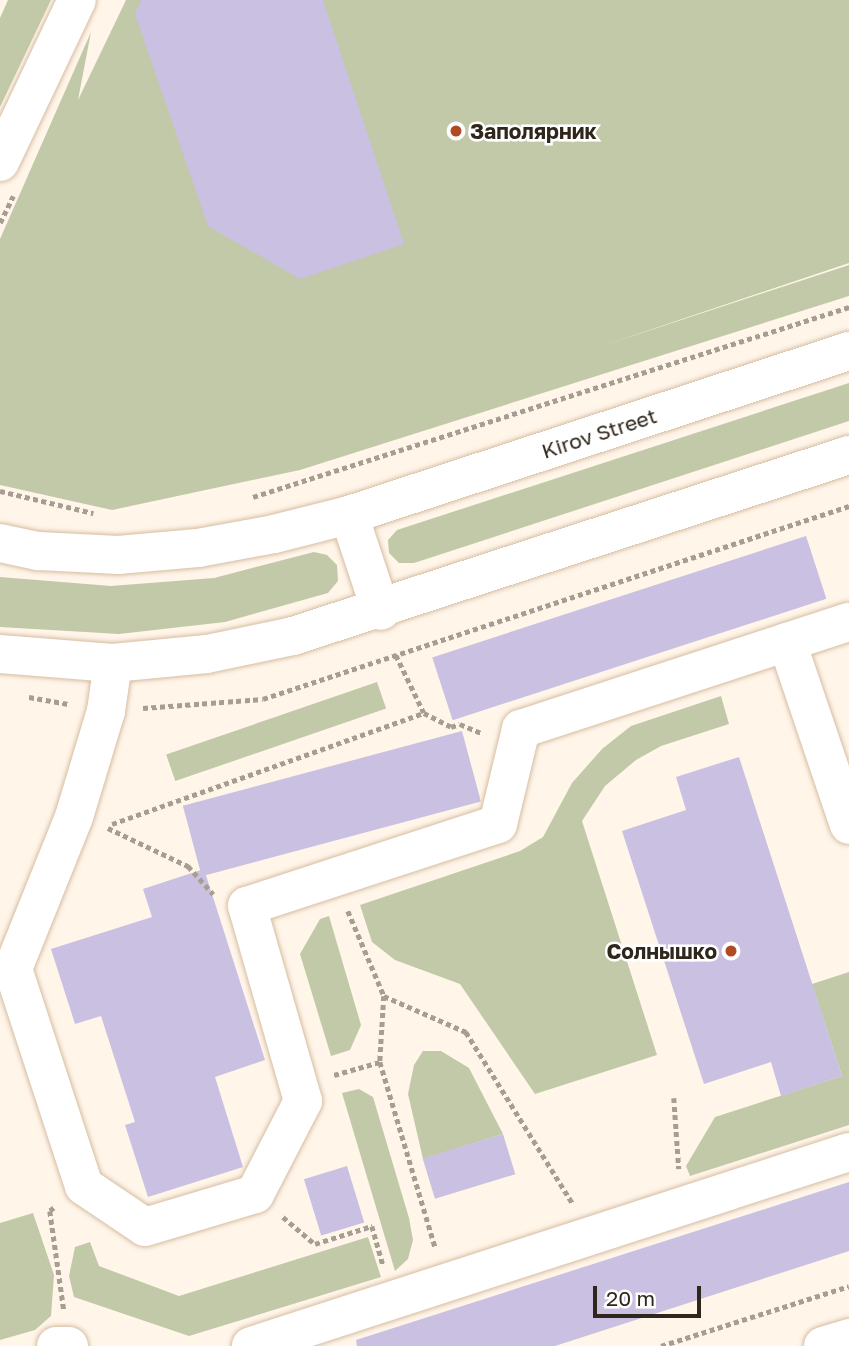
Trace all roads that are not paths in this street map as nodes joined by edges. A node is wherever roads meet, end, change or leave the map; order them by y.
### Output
1 (77, 0) edge
2 (0, 162) edge
3 (849, 351) edge
4 (847, 462) edge
5 (349, 515) junction
6 (0, 543) edge
7 (381, 611) junction
8 (849, 622) edge
9 (787, 642) junction
10 (0, 654) edge
11 (113, 663) junction
12 (849, 825) edge
13 (849, 1152) edge
14 (849, 1338) edge
15 (56, 1346) edge
16 (69, 1346) edge
17 (251, 1346) edge
18 (823, 1346) edge

1 - 2 street
3 - 5 street, Kirov Street
4 - 7 street
5 - 6 street, Kirov Street
5 - 7 street
7 - 11 street
8 - 9 street
9 - 11 street
9 - 12 street
10 - 11 street
13 - 17 street
14 - 18 street
15 - 16 street

